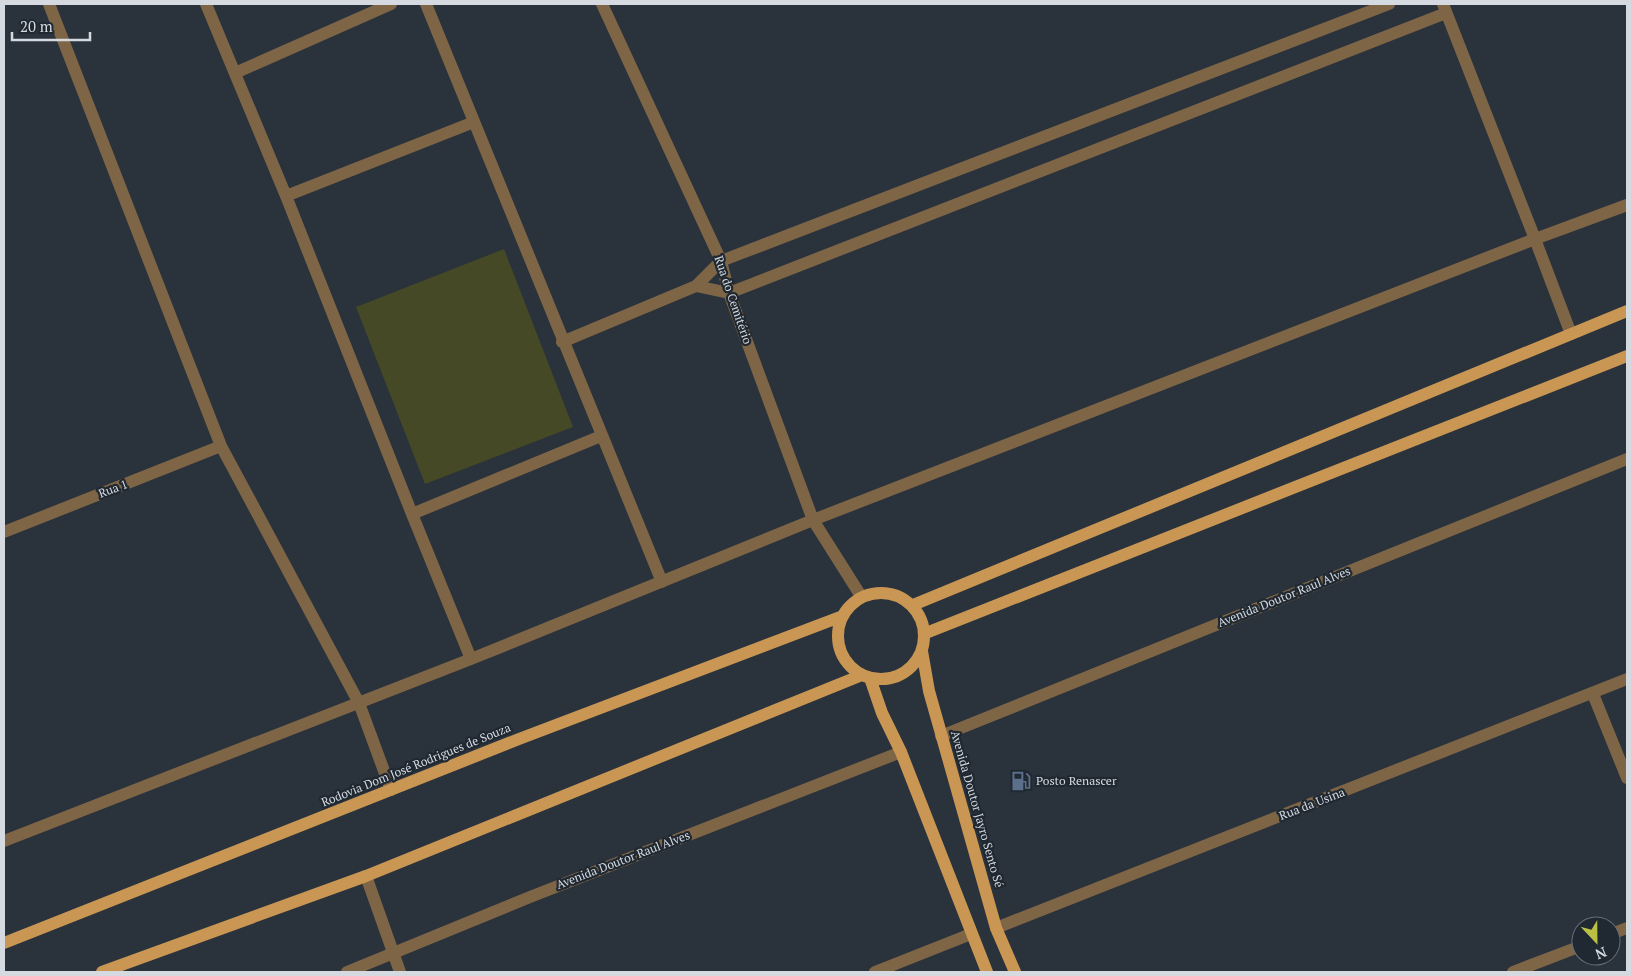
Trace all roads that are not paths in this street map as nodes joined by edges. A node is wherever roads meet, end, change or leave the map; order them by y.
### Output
1 (206, 4) edge
2 (391, 4) edge
3 (426, 4) edge
4 (602, 4) edge
5 (1389, 4) edge
6 (51, 5) edge
7 (1445, 8) edge
8 (235, 74) junction
9 (474, 122) junction
10 (286, 196) junction
11 (1627, 205) edge
12 (1536, 239) junction
13 (721, 261) junction
14 (696, 286) junction
15 (730, 292) junction
16 (1627, 311) edge
17 (1571, 334) junction
18 (562, 342) junction
19 (1627, 356) edge
20 (602, 436) junction
21 (221, 446) junction
22 (1627, 459) edge
23 (412, 514) junction
24 (813, 520) junction
25 (4, 531) edge
26 (662, 582) junction
27 (861, 596) junction
28 (913, 605) junction
29 (840, 617) junction
30 (926, 634) junction
31 (922, 651) junction
32 (471, 659) junction
33 (866, 677) junction
34 (1627, 680) edge
35 (1593, 694) junction
36 (359, 703) junction
37 (941, 736) junction
38 (901, 752) junction
39 (1627, 778) edge
40 (391, 790) junction
41 (4, 841) edge
42 (366, 876) junction
43 (996, 928) junction
44 (971, 934) junction
45 (4, 943) edge
46 (1571, 950) edge
47 (393, 954) junction
48 (102, 972) edge
49 (347, 972) edge
50 (400, 972) edge
51 (875, 972) edge
52 (987, 972) edge
53 (1015, 972) edge
54 (1513, 972) edge

1 - 8 street
2 - 8 street
3 - 9 street
4 - 13 street, Rua do Cemitério
5 - 13 street
6 - 21 street
7 - 12 street
7 - 15 street
8 - 10 street
9 - 10 street
9 - 18 street
10 - 23 street
11 - 12 street
12 - 17 street
12 - 24 street
13 - 14 street
13 - 15 street, Rua do Cemitério
14 - 15 street
14 - 18 street
15 - 24 street, Rua do Cemitério
16 - 17 main road
17 - 28 main road
18 - 20 street
19 - 30 main road
20 - 23 street
20 - 26 street
21 - 25 street, Rua 1
21 - 36 street
22 - 37 street, Avenida Doutor Raul Alves
23 - 32 street
24 - 26 street
24 - 27 street, Rua do Cemitério
26 - 32 street
27 - 28 main road
27 - 29 main road
28 - 30 main road
29 - 33 main road
29 - 40 main road, Rodovia Dom José Rodrigues de Souza
30 - 31 main road
31 - 33 main road
31 - 37 main road, Avenida Doutor Jayro Sento Sé
32 - 36 street
33 - 38 main road
33 - 42 main road
34 - 35 street, Rua da Usina
35 - 39 street
35 - 43 street, Rua da Usina
36 - 40 street
36 - 41 street
37 - 43 main road, Avenida Doutor Jayro Sento Sé
38 - 44 main road
38 - 47 street, Avenida Doutor Raul Alves
40 - 45 main road, Rodovia Dom José Rodrigues de Souza
42 - 47 street
42 - 48 main road
43 - 53 main road, Avenida Doutor Jayro Sento Sé
44 - 51 street
44 - 52 main road
46 - 54 street
47 - 49 street, Avenida Doutor Raul Alves
47 - 50 street

